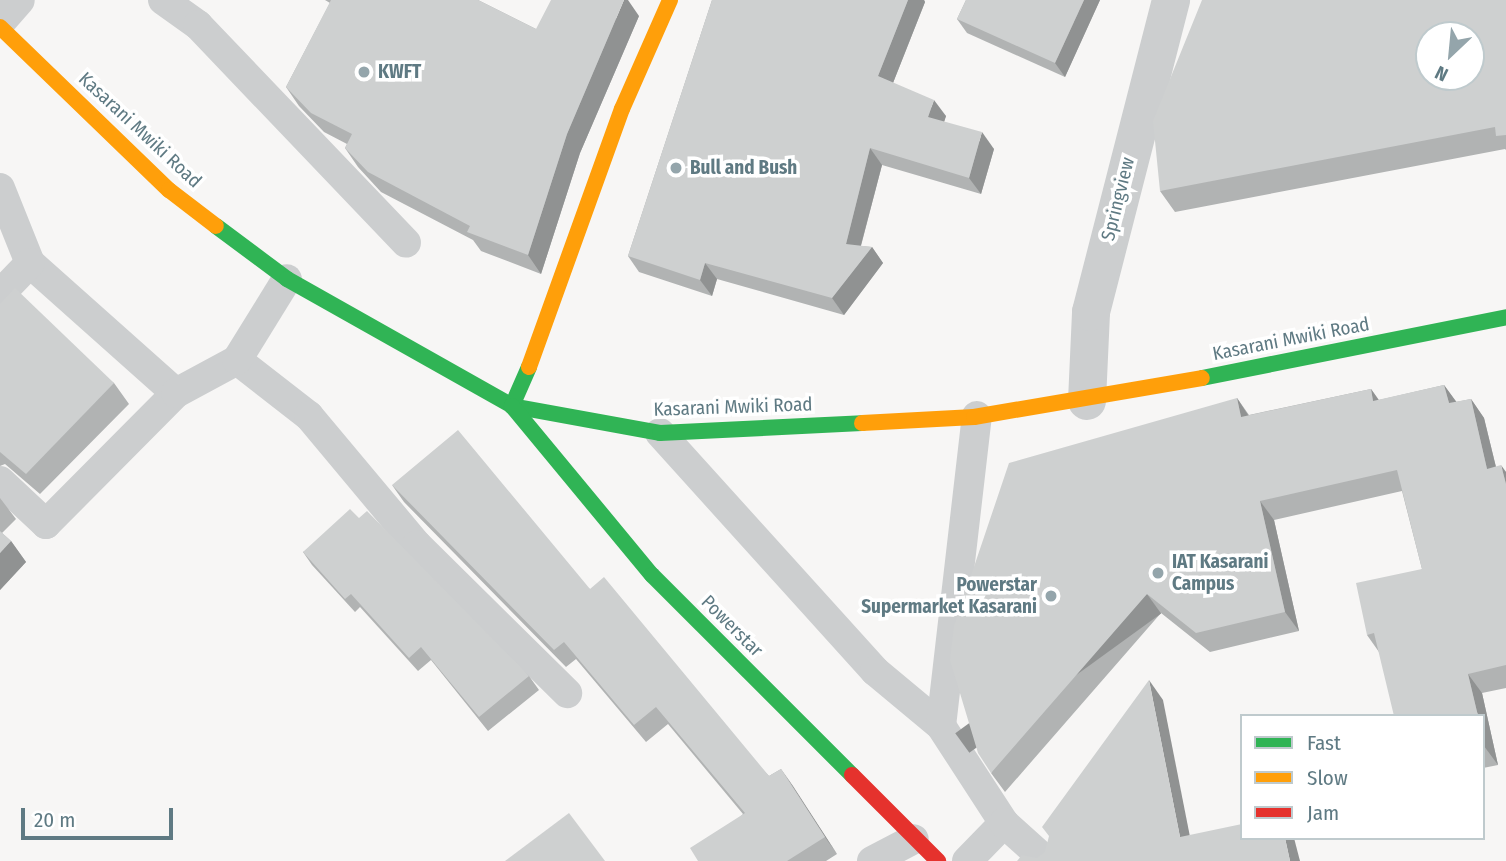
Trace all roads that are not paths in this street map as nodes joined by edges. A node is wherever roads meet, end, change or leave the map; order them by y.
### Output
1 (20, 0) edge
2 (163, 0) edge
3 (670, 0) edge
4 (1171, 0) edge
5 (0, 25) edge
6 (0, 188) edge
7 (406, 243) dead end
8 (30, 263) junction
9 (287, 279) junction
10 (0, 294) edge
11 (1506, 317) edge
12 (237, 360) junction
13 (176, 393) junction
14 (1087, 401) junction
15 (512, 406) junction
16 (977, 416) junction
17 (660, 433) junction
18 (0, 481) edge
19 (567, 693) dead end
20 (942, 726) junction
21 (1004, 823) junction
22 (914, 839) junction
23 (872, 861) edge
24 (938, 861) edge
25 (967, 861) edge
26 (1046, 861) edge

1 - 5 lane
2 - 7 lane
3 - 15 main road
4 - 14 street, Springview
5 - 9 main road, Kasarani Mwiki Road
6 - 8 lane
8 - 10 lane
8 - 13 lane
9 - 12 lane
9 - 15 main road, Kasarani Mwiki Road
11 - 14 main road, Kasarani Mwiki Road
12 - 13 lane
12 - 19 lane
13 - 18 lane
14 - 16 main road, Kasarani Mwiki Road
15 - 17 main road, Kasarani Mwiki Road
15 - 22 main road, Powerstar
16 - 17 main road, Kasarani Mwiki Road
16 - 20 lane
17 - 20 lane
20 - 21 lane
21 - 25 lane
21 - 26 lane
22 - 23 lane
22 - 24 main road, Powerstar

